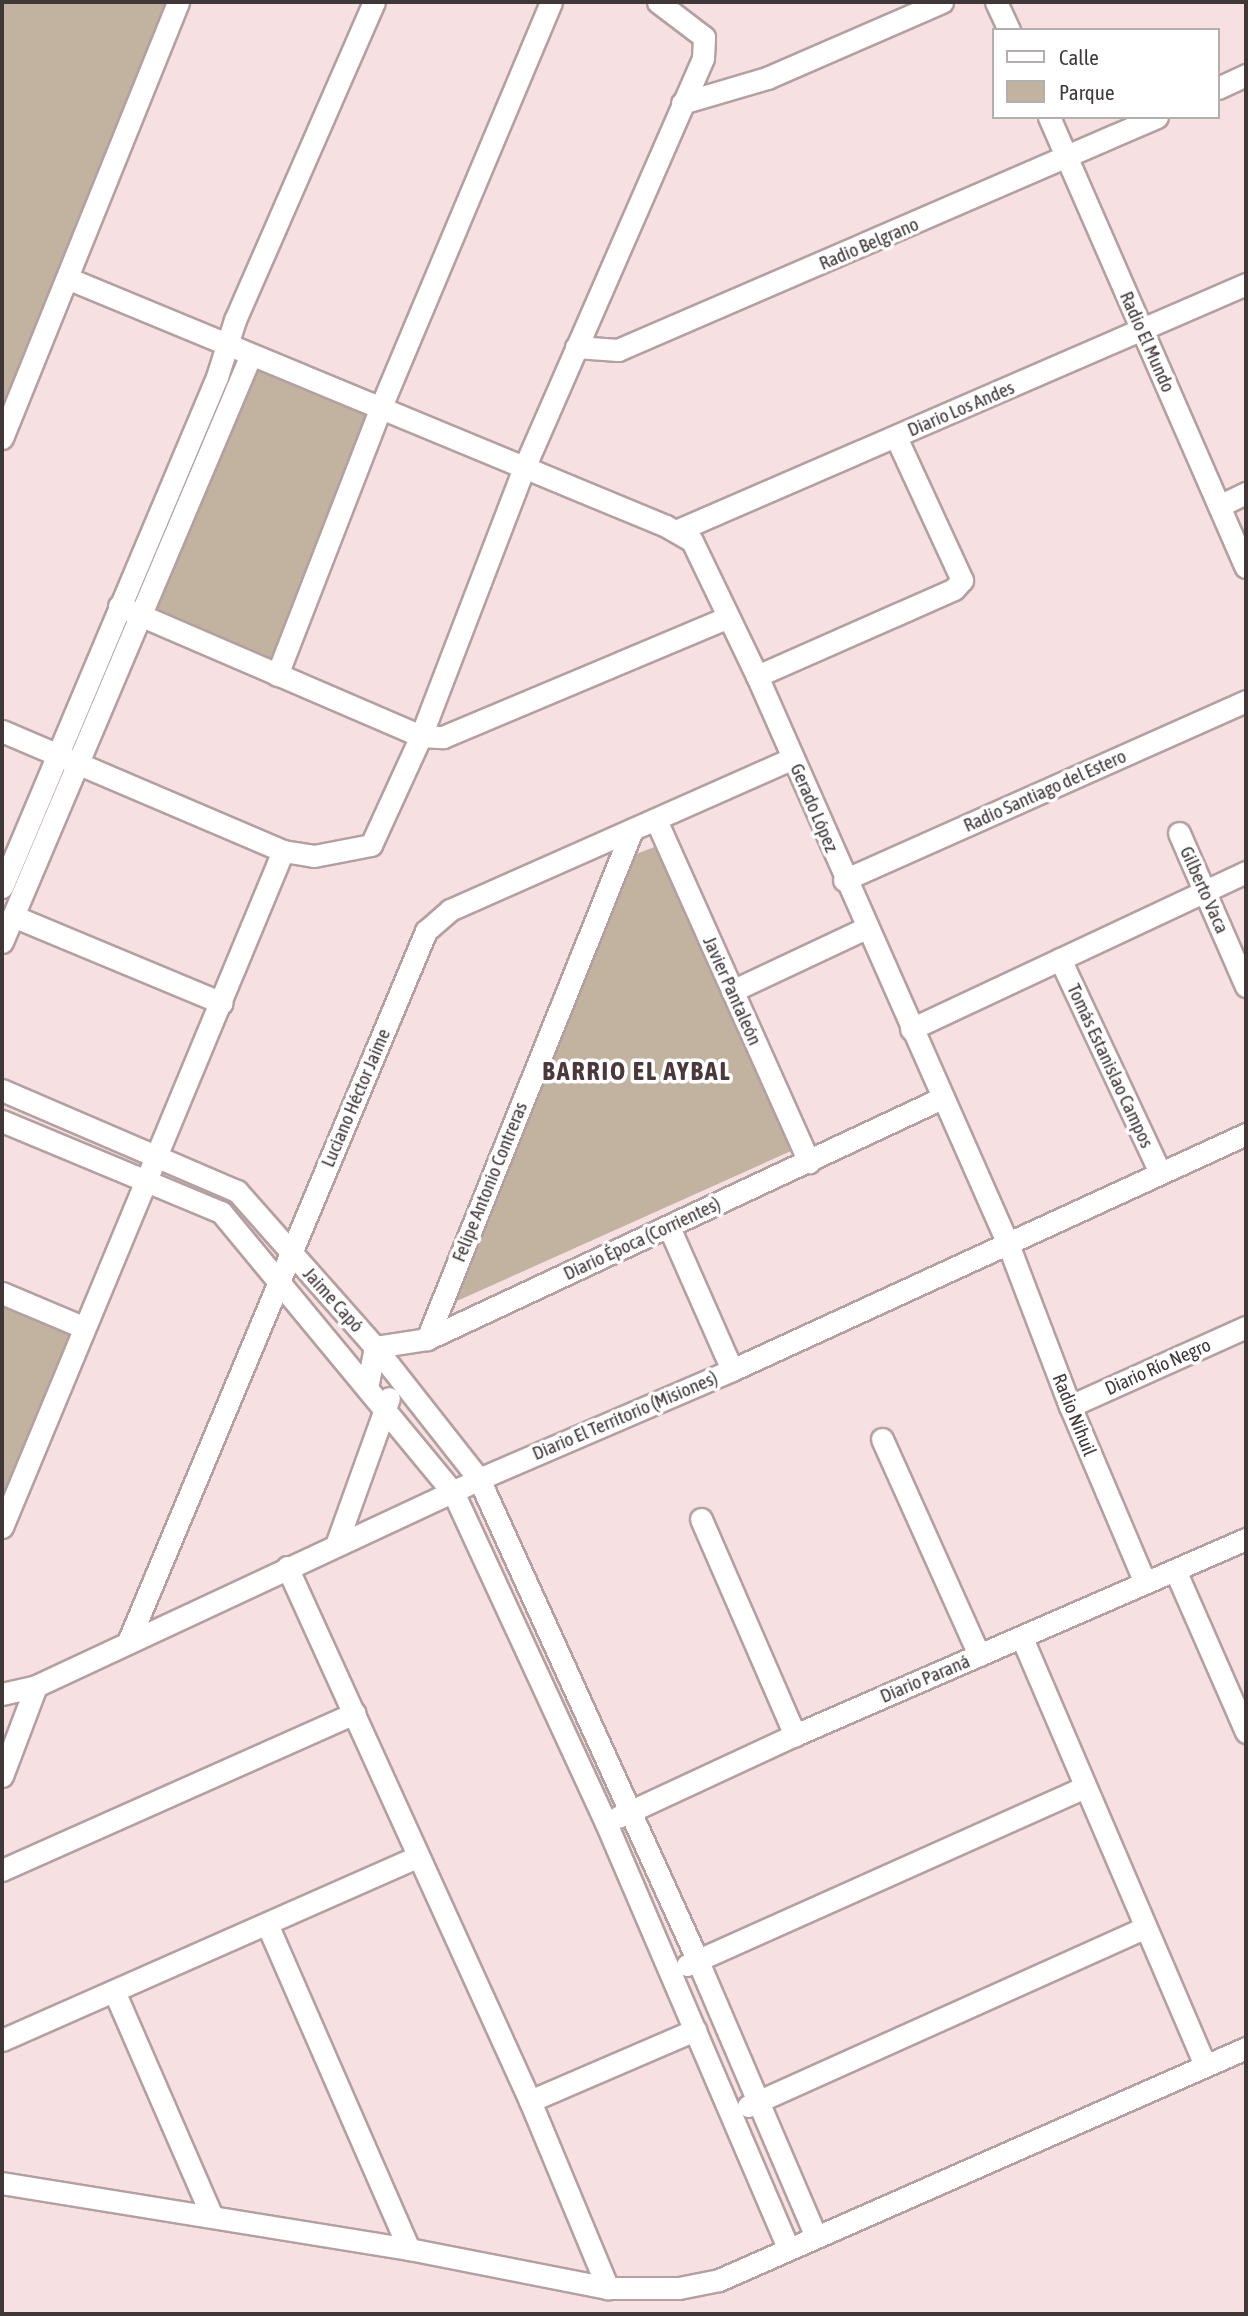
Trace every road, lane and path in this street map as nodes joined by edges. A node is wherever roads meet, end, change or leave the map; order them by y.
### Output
1 (178, 2) edge
2 (374, 2) edge
3 (551, 2) edge
4 (658, 2) edge
5 (942, 2) edge
6 (996, 2) edge
7 (1008, 28) edge
8 (1246, 75) edge
9 (1220, 87) edge
10 (682, 103) junction
11 (1050, 119) edge
12 (1153, 119) edge
13 (1068, 159) junction
14 (67, 278) junction
15 (1246, 284) edge
16 (1141, 331) junction
17 (225, 347) junction
18 (576, 347) junction
19 (250, 357) junction
20 (380, 409) junction
21 (896, 437) junction
22 (2, 438) edge
23 (524, 468) junction
24 (1246, 494) edge
25 (1219, 506) junction
26 (676, 531) junction
27 (1246, 567) edge
28 (119, 606) junction
29 (140, 615) junction
30 (728, 617) junction
31 (277, 676) junction
32 (757, 676) junction
33 (1246, 701) edge
34 (2, 731) edge
35 (421, 736) junction
36 (57, 755) junction
37 (793, 758) junction
38 (77, 766) junction
39 (656, 820) junction
40 (632, 830) junction
41 (1179, 833) dead end
42 (283, 851) junction
43 (1246, 872) edge
44 (844, 880) junction
45 (2, 887) edge
46 (1205, 892) junction
47 (13, 916) junction
48 (866, 928) junction
49 (2, 942) edge
50 (1060, 959) junction
51 (1246, 986) edge
52 (732, 991) junction
53 (222, 1003) junction
54 (911, 1028) junction
55 (2, 1090) edge
56 (942, 1098) junction
57 (2, 1121) edge
58 (1246, 1134) edge
59 (158, 1157) junction
60 (809, 1162) junction
61 (1160, 1172) junction
62 (146, 1181) junction
63 (669, 1227) junction
64 (1009, 1244) junction
65 (291, 1253) junction
66 (279, 1282) junction
67 (2, 1293) edge
68 (83, 1327) junction
69 (1246, 1327) edge
70 (427, 1339) junction
71 (375, 1347) junction
72 (732, 1370) junction
73 (397, 1380) junction
74 (367, 1388) junction
75 (385, 1406) junction
76 (1070, 1406) junction
77 (881, 1439) dead end
78 (479, 1479) junction
79 (453, 1492) junction
80 (701, 1519) dead end
81 (2, 1527) edge
82 (1246, 1539) edge
83 (336, 1545) junction
84 (287, 1567) junction
85 (1175, 1570) junction
86 (1145, 1583) junction
87 (1022, 1639) junction
88 (128, 1642) junction
89 (979, 1655) junction
90 (36, 1686) junction
91 (2, 1694) edge
92 (355, 1713) junction
93 (1246, 1732) edge
94 (795, 1735) junction
95 (2, 1776) edge
96 (1084, 1787) junction
97 (630, 1812) junction
98 (606, 1823) junction
99 (416, 1857) junction
100 (2, 1871) edge
101 (267, 1924) junction
102 (1146, 1927) junction
103 (697, 1959) junction
104 (671, 1974) junction
105 (114, 1991) junction
106 (695, 2030) junction
107 (2, 2040) edge
108 (1246, 2048) edge
109 (1205, 2065) junction
110 (759, 2100) junction
111 (530, 2101) junction
112 (733, 2113) junction
113 (2, 2183) edge
114 (211, 2214) junction
115 (816, 2235) junction
116 (788, 2248) junction
117 (409, 2249) junction
118 (608, 2288) junction

1 - 14 street
2 - 17 street
3 - 20 street
4 - 10 street
5 - 10 street
6 - 7 street
8 - 9 street
10 - 18 street
11 - 13 street, Radio El Mundo
12 - 13 street, Radio Belgrano
13 - 16 street, Radio El Mundo
13 - 18 street, Radio Belgrano
14 - 17 street, Gerado López
14 - 22 street
15 - 16 street, Diario Los Andes
16 - 21 street, Diario Los Andes
16 - 25 street, Radio El Mundo
17 - 19 street, Gerado López
17 - 28 street
18 - 23 street
19 - 20 street, Gerado López
19 - 29 street
20 - 23 street, Gerado López
20 - 31 street
21 - 26 street, Diario Los Andes
21 - 32 street
23 - 26 street, Gerado López
23 - 35 street
24 - 25 street
25 - 27 street, Radio El Mundo
26 - 30 street, Gerado López
28 - 29 street
28 - 36 street
29 - 31 street
29 - 38 street
30 - 32 street, Gerado López
30 - 35 street
31 - 35 street
32 - 37 street, Gerado López
33 - 44 street, Radio Santiago del Estero
34 - 36 street
35 - 42 street
36 - 38 street
36 - 45 street
37 - 39 street, Luciano Héctor Jaime
37 - 44 street, Gerado López
38 - 42 street
38 - 47 street
39 - 40 street, Luciano Héctor Jaime
39 - 52 street, Javier Pantaleón
40 - 65 street, Luciano Héctor Jaime
40 - 70 street, Felipe Antonio Contreras
41 - 46 street, Gilberto Vaca
42 - 53 street
43 - 46 street
44 - 48 street, Gerado López
46 - 50 street
46 - 51 street, Gilberto Vaca
47 - 49 street
47 - 53 street
48 - 52 street
48 - 54 street, Gerado López
50 - 54 street
50 - 61 street, Tomás Estanislao Campos
52 - 60 street, Javier Pantaleón
53 - 59 street
54 - 56 street, Gerado López
55 - 59 street, Jaime Capó
56 - 60 street, Diario Época (Corrientes)
56 - 64 street, Gerado López
57 - 62 street, Jaime Capó
58 - 61 street, Diario El Territorio (Misiones)
59 - 62 street
59 - 65 street, Jaime Capó
60 - 63 street, Diario Época (Corrientes)
61 - 64 street, Diario El Territorio (Misiones)
62 - 66 street, Jaime Capó
62 - 68 street
63 - 70 street, Diario Época (Corrientes)
63 - 72 street
64 - 72 street, Diario El Territorio (Misiones)
64 - 76 street, Radio Nihuil
65 - 66 street, Luciano Héctor Jaime
65 - 71 street, Jaime Capó
66 - 74 street, Jaime Capó
66 - 88 street, Luciano Héctor Jaime
67 - 68 street
68 - 81 street
69 - 76 street, Diario Río Negro
70 - 71 street, Diario Época (Corrientes)
71 - 73 street, Jaime Capó
71 - 74 street
72 - 78 street, Diario El Territorio (Misiones)
73 - 75 street
73 - 78 street, Jaime Capó
74 - 75 street, Jaime Capó
75 - 79 street, Jaime Capó
75 - 83 street
76 - 86 street, Radio Nihuil
77 - 89 street
78 - 79 street, Diario El Territorio (Misiones)
78 - 97 street, Jaime Capó
79 - 83 street, Diario El Territorio (Misiones)
79 - 98 street, Jaime Capó
80 - 94 street
82 - 85 street, Diario Paraná
83 - 84 street, Diario El Territorio (Misiones)
84 - 88 street, Diario El Territorio (Misiones)
84 - 92 street
85 - 86 street, Diario Paraná
85 - 93 street
86 - 87 street, Diario Paraná
87 - 89 street, Diario Paraná
87 - 96 street
88 - 90 street, Diario El Territorio (Misiones)
89 - 94 street, Diario Paraná
90 - 91 street, Diario El Territorio (Misiones)
90 - 95 street
92 - 99 street
92 - 100 street
94 - 97 street, Diario Paraná
96 - 102 street
96 - 103 street
97 - 98 street, Diario Paraná
97 - 103 street, Jaime Capó
98 - 104 street, Jaime Capó
99 - 101 street
99 - 111 street
101 - 105 street
101 - 117 street
102 - 109 street
102 - 110 street
103 - 104 street
103 - 110 street, Jaime Capó
104 - 106 street, Jaime Capó
105 - 107 street
105 - 114 street
106 - 111 street
106 - 112 street, Jaime Capó
108 - 109 street
109 - 115 street
110 - 112 street
110 - 115 street, Jaime Capó
111 - 118 street
112 - 116 street, Jaime Capó
113 - 114 street
114 - 117 street
115 - 116 street
116 - 118 street
117 - 118 street

